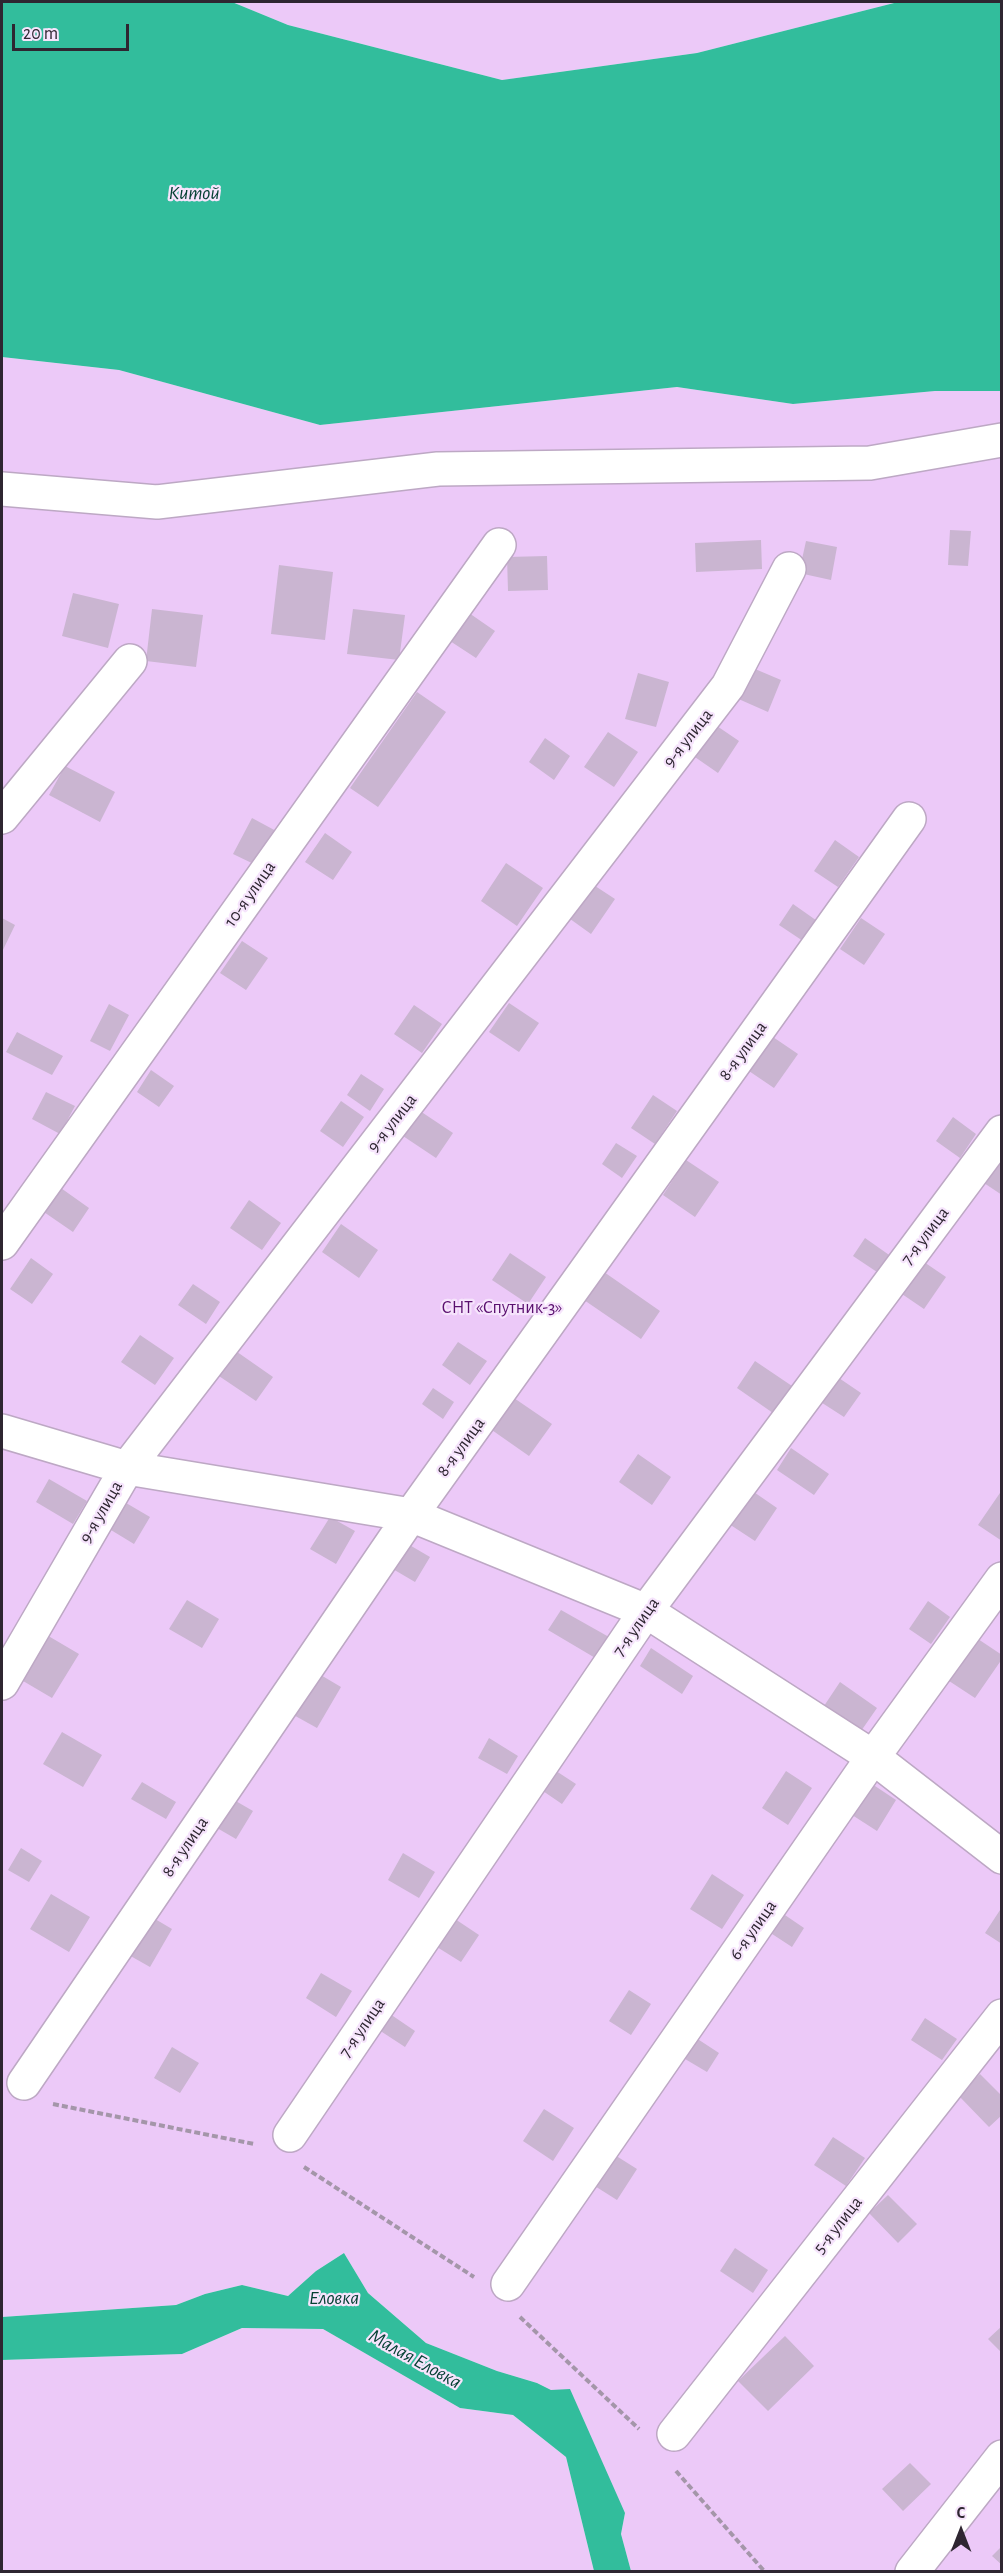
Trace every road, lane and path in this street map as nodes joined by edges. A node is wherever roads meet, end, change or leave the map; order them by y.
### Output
1 (1002, 440) edge
2 (2, 489) edge
3 (499, 545) dead end
4 (789, 569) dead end
5 (130, 661) dead end
6 (2, 817) edge
7 (909, 819) dead end
8 (1002, 1132) edge
9 (2, 1243) edge
10 (2, 1431) edge
11 (127, 1468) junction
12 (411, 1515) junction
13 (1002, 1579) edge
14 (646, 1611) junction
15 (2, 1683) edge
16 (873, 1757) junction
17 (1002, 1857) edge
18 (1002, 2016) edge
19 (35, 2093) joint
20 (282, 2147) junction
21 (501, 2292) junction
22 (658, 2433) joint
23 (1002, 2457) edge
24 (673, 2467) dead end
25 (765, 2571) edge
26 (912, 2571) edge

1 - 2 street
3 - 9 street, 10-я улица
4 - 11 street, 9-я улица
5 - 6 street
7 - 12 street, 8-я улица
8 - 14 street, 7-я улица
10 - 11 street
11 - 12 street
11 - 15 street, 9-я улица
12 - 14 street
12 - 19 street, 8-я улица
13 - 16 street, 6-я улица
14 - 16 street
14 - 20 street, 7-я улица
16 - 17 street
16 - 21 street, 6-я улица
18 - 22 street, 5-я улица
19 - 20 path
20 - 21 path
21 - 22 path
23 - 26 street
24 - 25 path

